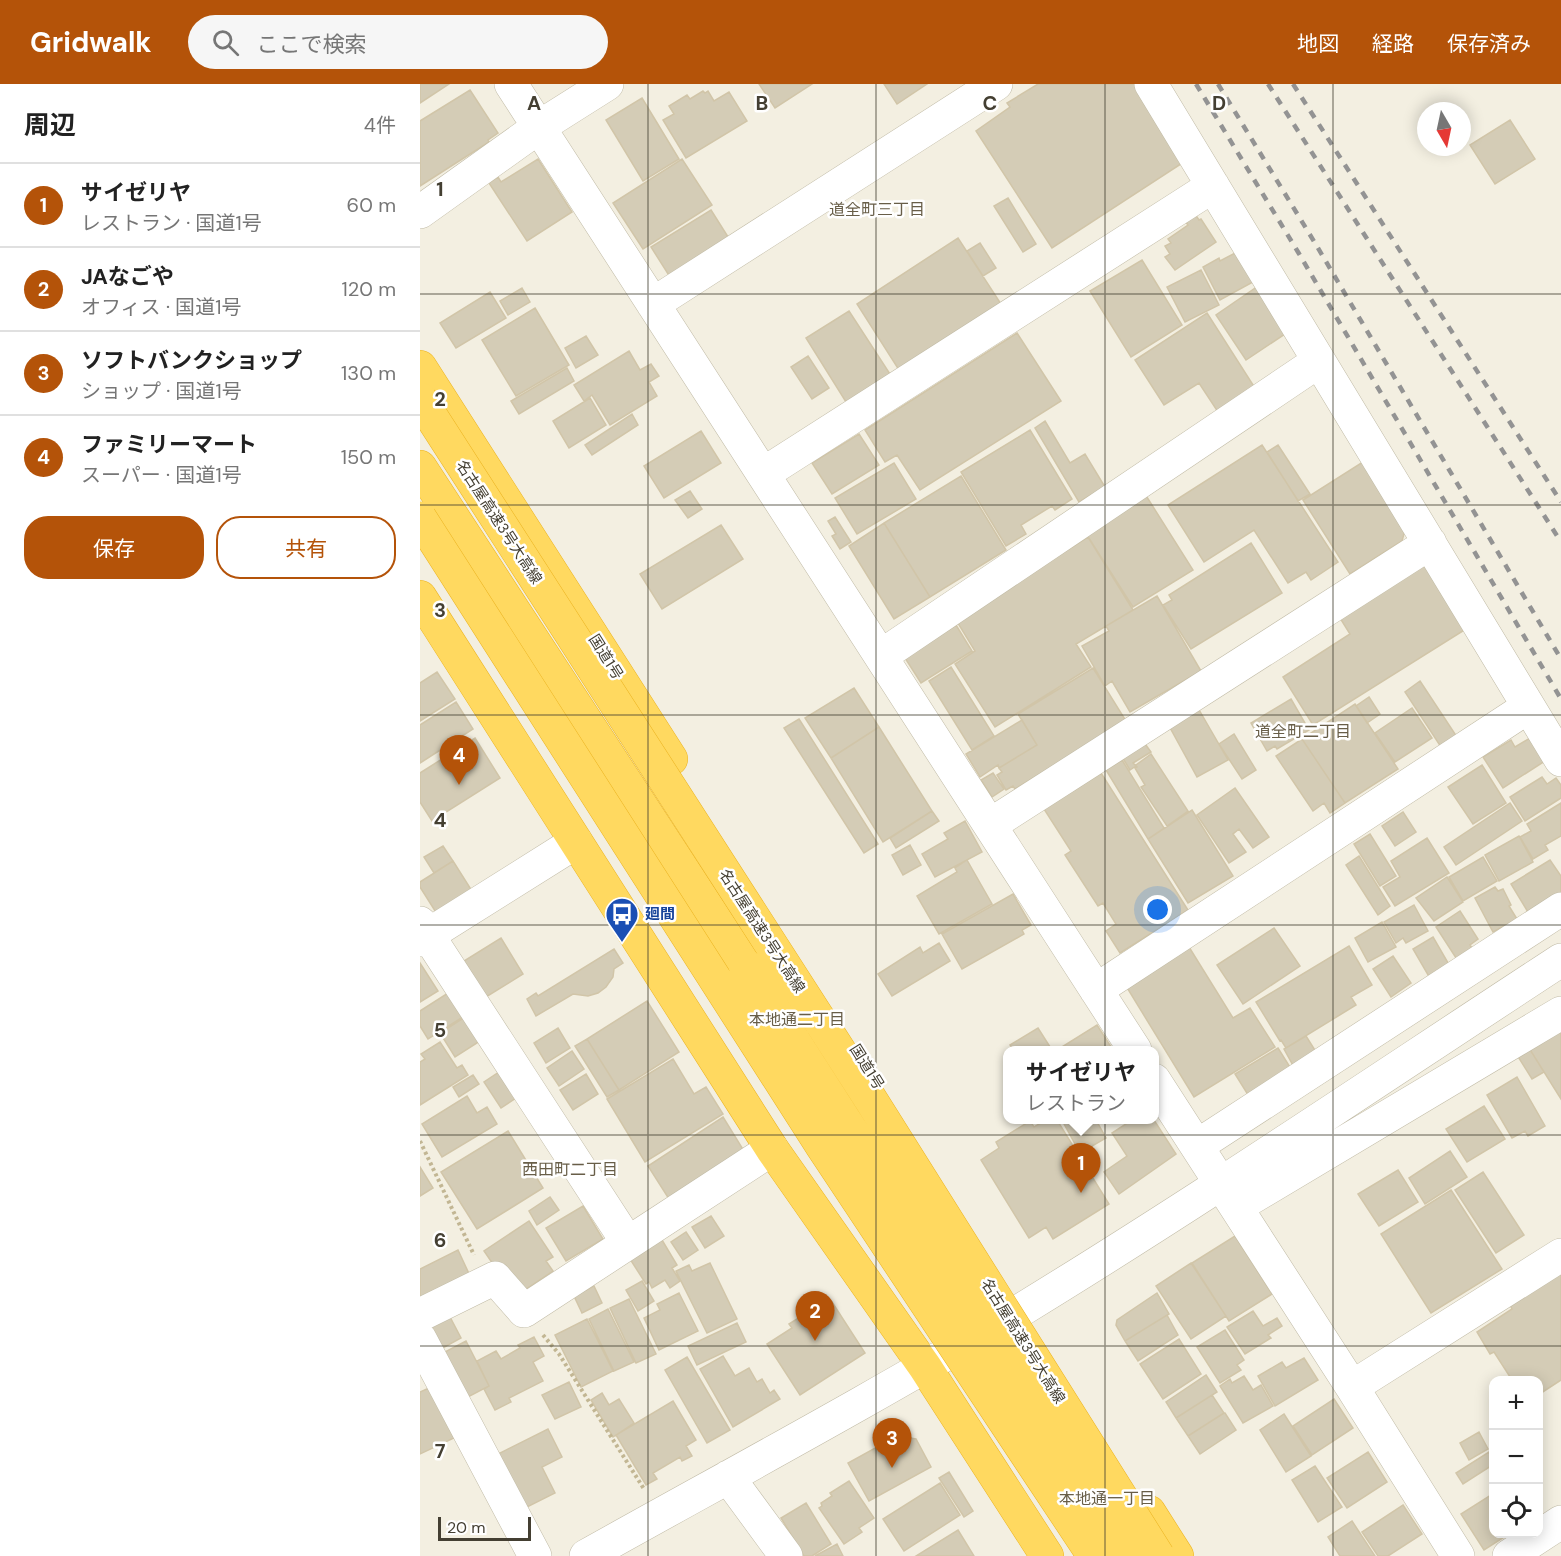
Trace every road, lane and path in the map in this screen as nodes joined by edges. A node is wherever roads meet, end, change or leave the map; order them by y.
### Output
1 (511, 84) edge
2 (607, 84) edge
3 (996, 84) edge
4 (1151, 84) edge
5 (539, 127) junction
6 (1213, 186) junction
7 (420, 213) edge
8 (653, 304) junction
9 (1319, 361) junction
10 (420, 367) edge
11 (420, 399) edge
12 (420, 467) edge
13 (763, 474) junction
14 (420, 518) edge
15 (1430, 543) junction
16 (420, 597) edge
17 (881, 656) junction
18 (1528, 707) junction
19 (1561, 760) edge
20 (990, 825) junction
21 (576, 842) junction
22 (1561, 909) edge
23 (423, 933) edge
24 (1561, 960) edge
25 (1096, 990) junction
26 (1561, 1013) edge
27 (1133, 1046) edge
28 (1159, 1086) edge
29 (420, 1141) edge
30 (1197, 1146) junction
31 (772, 1149) junction
32 (1228, 1195) junction
33 (628, 1243) junction
34 (1561, 1255) edge
35 (487, 1282) junction
36 (1022, 1309) junction
37 (524, 1311) junction
38 (420, 1315) edge
39 (420, 1339) edge
40 (925, 1367) junction
41 (1352, 1387) junction
42 (728, 1477) junction
43 (660, 1515) junction
44 (1561, 1522) edge
45 (535, 1556) edge
46 (586, 1556) edge
47 (786, 1556) edge
48 (1047, 1556) edge
49 (1094, 1556) edge
50 (1124, 1556) edge
51 (1158, 1556) edge
52 (1177, 1556) edge
53 (1458, 1556) edge
54 (1509, 1556) edge

1 - 5 street
2 - 5 street
3 - 8 street
4 - 6 street
5 - 7 street
5 - 8 street
6 - 9 street
6 - 13 street
8 - 13 street
9 - 15 street
9 - 17 street
10 - 36 highway, 国道1号
11 - 51 highway, 名古屋高速3号大高線, bridge
12 - 50 highway, bridge
13 - 17 street
14 - 49 highway, bridge
15 - 18 street
15 - 20 street
16 - 21 highway
17 - 20 street
18 - 19 street
18 - 25 street
20 - 25 street
21 - 23 street
21 - 31 highway
22 - 30 street
23 - 33 street
24 - 32 street
25 - 27 street
26 - 32 street
28 - 30 street
29 - 35 path
30 - 32 street
31 - 33 street
31 - 40 highway
32 - 36 street
32 - 41 street
33 - 37 street
34 - 41 street
35 - 37 street
35 - 38 street
36 - 40 street
36 - 52 highway, 国道1号
37 - 43 path
39 - 45 street
40 - 42 street
40 - 48 highway
41 - 53 street
42 - 43 street
42 - 47 street
43 - 46 street
44 - 54 street

